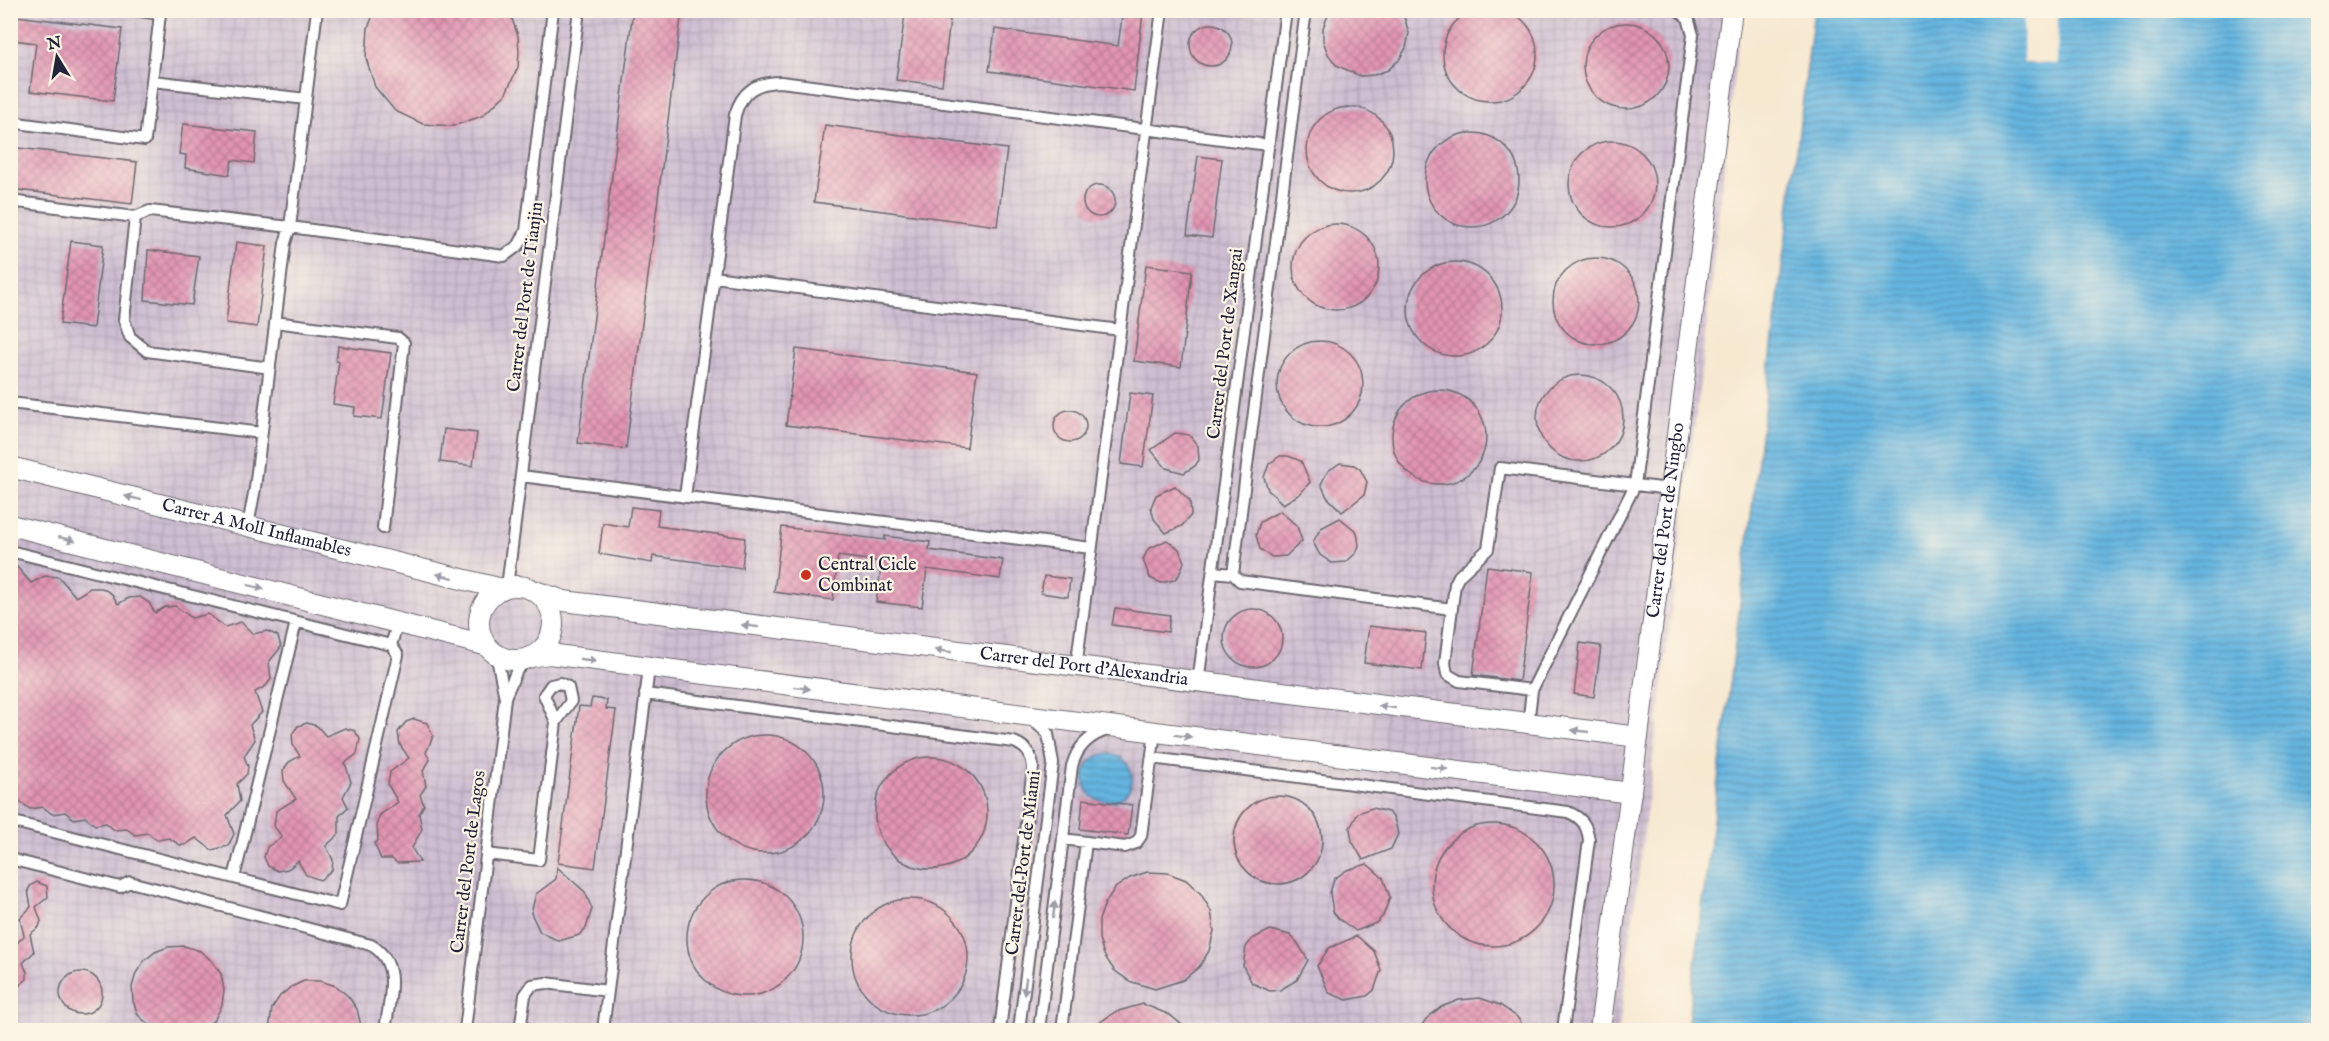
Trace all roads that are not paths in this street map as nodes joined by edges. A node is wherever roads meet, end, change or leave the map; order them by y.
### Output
1 (135, 10) edge
2 (316, 10) edge
3 (554, 10) edge
4 (579, 10) edge
5 (1162, 10) edge
6 (1286, 10) edge
7 (1306, 10) edge
8 (1678, 10) edge
9 (1732, 10) edge
10 (153, 81) junction
11 (306, 99) junction
12 (10, 122) edge
13 (1147, 130) junction
14 (1268, 146) junction
15 (10, 201) edge
16 (135, 217) junction
17 (290, 227) junction
18 (714, 277) junction
19 (275, 322) junction
20 (1120, 330) junction
21 (270, 368) junction
22 (10, 403) edge
23 (262, 433) junction
24 (10, 467) edge
25 (521, 476) junction
26 (1635, 485) junction
27 (1670, 489) junction
28 (685, 497) junction
29 (10, 525) edge
30 (248, 526) junction
31 (383, 528) dead end
32 (1091, 548) junction
33 (10, 551) edge
34 (1213, 572) junction
35 (1233, 574) junction
36 (505, 588) junction
37 (532, 590) junction
38 (1452, 609) junction
39 (296, 622) junction
40 (398, 622) junction
41 (391, 645) junction
42 (488, 647) junction
43 (530, 657) junction
44 (649, 668) junction
45 (1076, 668) junction
46 (1198, 683) junction
47 (1532, 690) junction
48 (645, 694) junction
49 (505, 698) junction
50 (1020, 715) junction
51 (556, 722) dead end
52 (1528, 725) junction
53 (1119, 728) junction
54 (1155, 732) junction
55 (1638, 737) junction
56 (1152, 758) junction
57 (1631, 793) junction
58 (10, 821) edge
59 (1063, 839) junction
60 (1086, 842) junction
61 (486, 854) junction
62 (10, 859) edge
63 (234, 878) junction
64 (608, 991) junction
65 (385, 1030) edge
66 (465, 1030) edge
67 (520, 1030) edge
68 (603, 1030) edge
69 (1000, 1030) edge
70 (1019, 1030) edge
71 (1039, 1030) edge
72 (1062, 1030) edge
73 (1563, 1030) edge
74 (1600, 1030) edge

1 - 10 lane
2 - 11 lane
3 - 17 lane
4 - 25 lane, Carrer del Port de Tianjin
5 - 13 lane
6 - 14 lane, Carrer del Port de Xangai
7 - 35 lane
8 - 26 lane
9 - 27 street, Carrer del Port de Ningbo
10 - 11 lane
10 - 12 lane
11 - 17 lane
13 - 14 lane
13 - 18 lane
13 - 20 lane
14 - 34 lane, Carrer del Port de Xangai
15 - 16 lane
16 - 17 lane
16 - 21 lane
17 - 19 lane
18 - 20 lane
18 - 28 lane
19 - 21 lane
19 - 31 lane
20 - 32 lane
21 - 23 lane
22 - 23 lane
23 - 30 lane
30 -> 24 street, Carrer A Moll Inflamables
25 - 28 lane
25 - 36 lane, Carrer del Port de Tianjin
26 - 27 lane
26 - 38 lane
26 - 47 lane
27 - 55 street, Carrer del Port de Ningbo
28 - 32 lane
29 -> 40 street
36 -> 30 street, Carrer A Moll Inflamables
32 - 45 lane
33 - 39 lane
34 - 35 lane
34 - 46 lane, Carrer del Port de Xangai
35 - 38 lane
36 - 37 street
36 - 42 street
37 - 43 street
45 -> 37 street, Carrer del Port d'Alexandria
38 - 47 lane
39 - 41 lane
39 - 63 lane
40 - 41 lane
40 - 42 street
41 - 63 lane
42 - 43 street
42 - 49 lane
43 -> 44 street
43 - 49 lane
44 - 48 lane
44 -> 50 street
45 - 46 street, Carrer del Port d'Alexandria
52 -> 46 street, Carrer del Port d'Alexandria
47 - 52 lane
48 - 64 lane
48 - 69 lane
49 - 61 lane, Carrer del Port de Lagos
50 - 53 street
50 -> 70 lane, Carrer del Port de Miami
51 - 61 lane
55 -> 52 street, Carrer del Port d'Alexandria
53 - 54 street
53 - 59 lane, Carrer del Port de Miami
54 - 56 lane
54 -> 57 street
55 - 57 street, Carrer del Port de Ningbo
56 - 60 lane
56 - 73 lane
57 - 74 street, Carrer del Port de Ningbo
58 - 63 lane
59 - 60 lane
71 -> 59 lane, Carrer del Port de Miami
60 - 72 lane
61 - 66 lane, Carrer del Port de Lagos
62 - 65 lane
64 - 67 lane
64 - 68 lane

